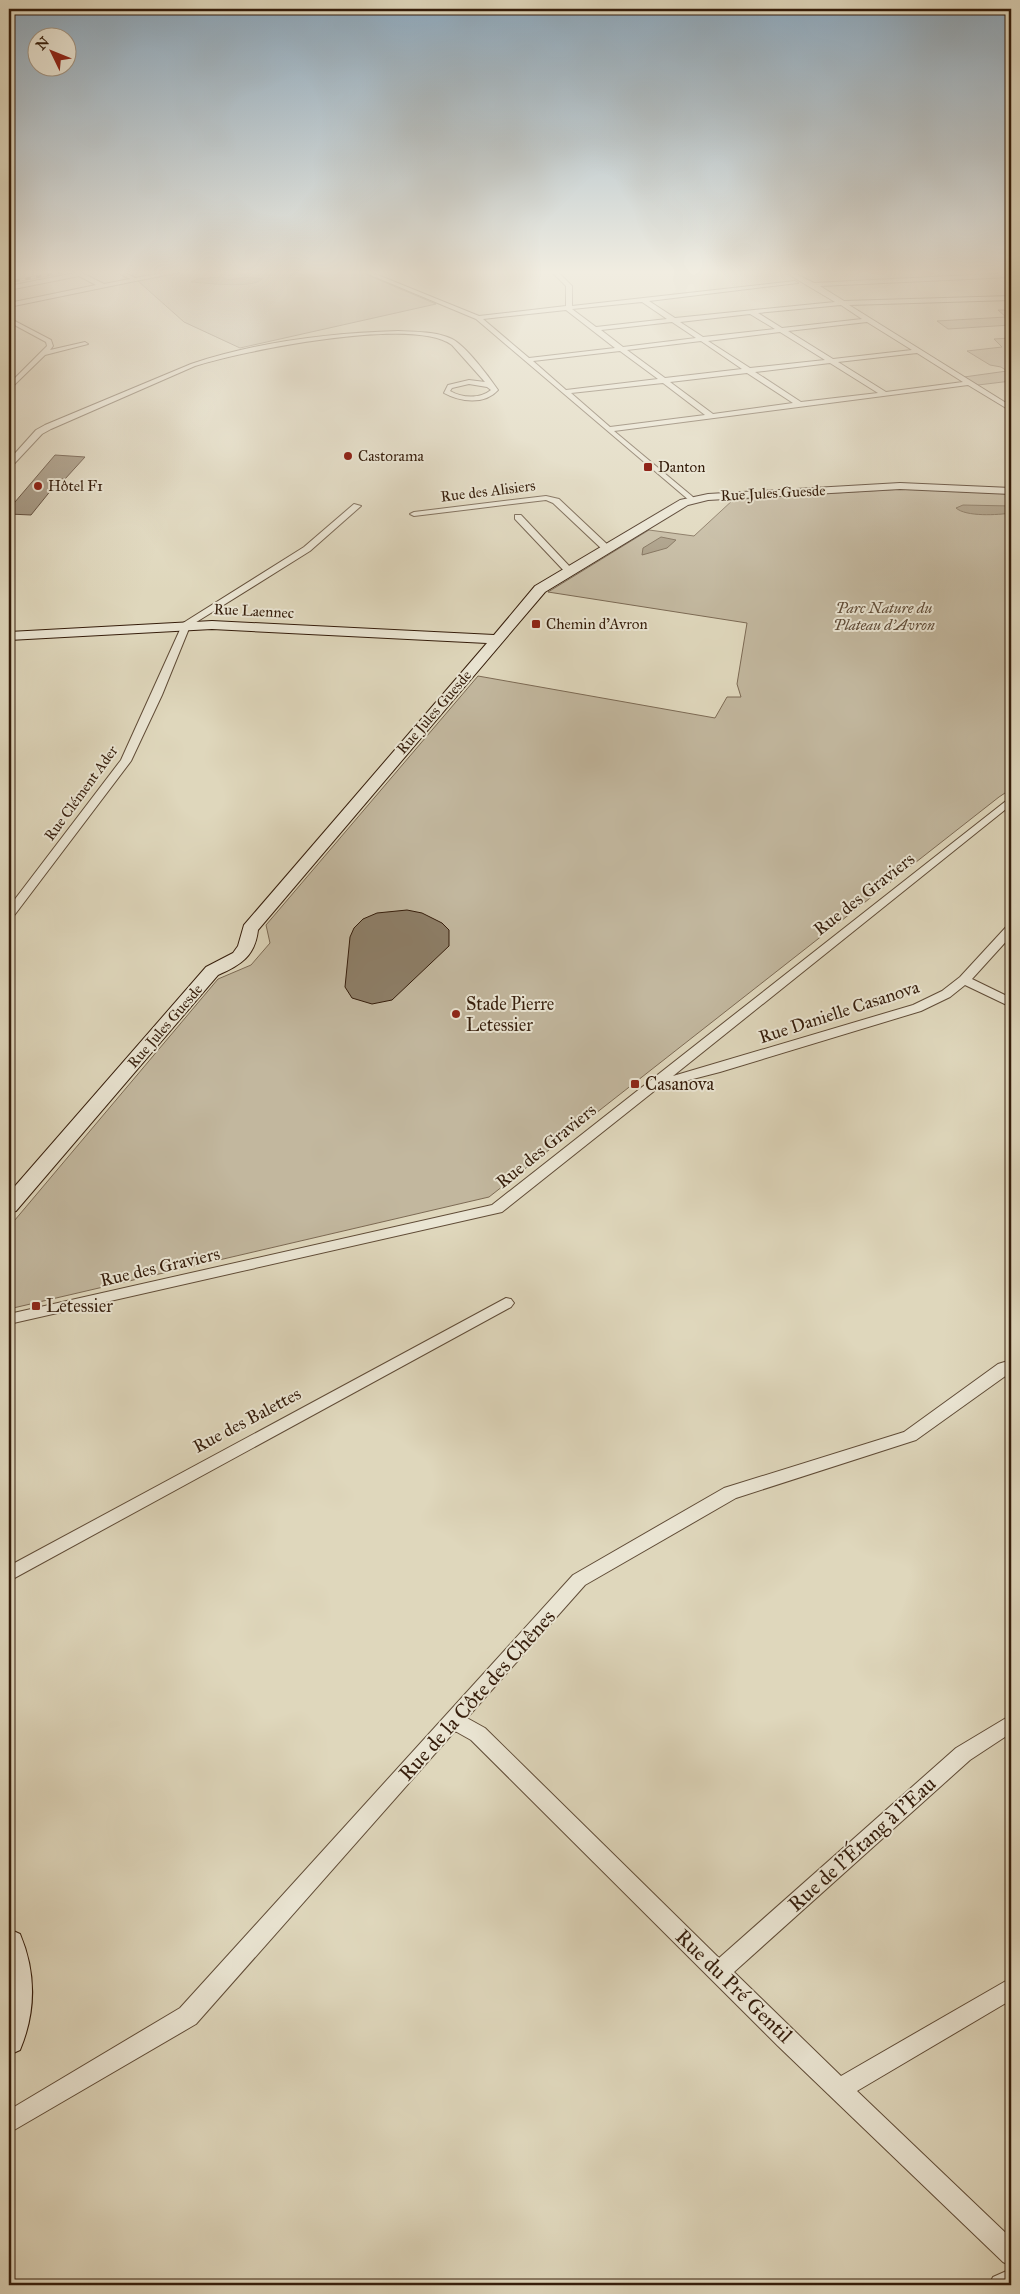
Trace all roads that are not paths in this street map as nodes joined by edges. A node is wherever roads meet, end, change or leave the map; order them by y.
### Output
1 (162, 378) edge
2 (481, 378) edge
3 (484, 378) edge
4 (548, 378) edge
5 (659, 378) edge
6 (689, 378) edge
7 (760, 378) edge
8 (859, 378) edge
9 (962, 378) edge
10 (9, 379) edge
11 (18, 379) joint
12 (663, 381) junction
13 (469, 382) junction
14 (970, 383) junction
15 (493, 387) junction
16 (9, 388) edge
17 (565, 392) junction
18 (885, 394) junction
19 (800, 405) junction
20 (1011, 409) edge
21 (712, 416) junction
22 (609, 430) junction
23 (9, 464) edge
24 (1011, 491) edge
25 (690, 499) junction
26 (357, 506) dead end
27 (414, 514) dead end
28 (518, 517) dead end
29 (607, 549) junction
30 (570, 572) junction
31 (186, 625) junction
32 (9, 637) edge
33 (497, 639) junction
34 (1011, 800) edge
35 (9, 915) edge
36 (1010, 933) edge
37 (964, 980) junction
38 (1011, 1003) edge
39 (652, 1085) junction
40 (9, 1206) edge
41 (506, 1303) dead end
42 (9, 1319) edge
43 (1011, 1366) edge
44 (9, 1574) edge
45 (454, 1721) junction
46 (1011, 1723) edge
47 (9, 1944) edge
48 (719, 1972) junction
49 (1011, 1988) edge
50 (9, 2039) edge
51 (840, 2089) junction
52 (9, 2122) edge
53 (1011, 2254) edge
54 (1011, 2281) edge
55 (1001, 2285) edge

1 - 23 street
2 - 13 street
3 - 15 street
4 - 17 street
5 - 12 street
6 - 12 street
7 - 19 street
8 - 18 street
9 - 14 street
10 - 11 street
11 - 16 street
12 - 17 street
12 - 21 street
13 - 15 street
13 - 15 street
14 - 18 street
14 - 20 street
17 - 22 street
18 - 19 street
19 - 21 street
21 - 22 street
22 - 25 street
24 - 25 street, Rue Jules Guesde
25 - 29 street, Rue Jules Guesde
26 - 31 street
27 - 29 street, Rue des Alisiers
28 - 30 street
29 - 30 street, Rue Jules Guesde
30 - 33 street, Rue Jules Guesde
31 - 32 street, Rue Laennec
31 - 33 street, Rue Laennec
31 - 35 street, Rue Clément Ader
33 - 40 street, Rue Jules Guesde
34 - 39 street, Rue des Graviers
36 - 37 street, Rue Danielle Casanova
37 - 38 street
37 - 39 street, Rue Danielle Casanova
39 - 42 street, Rue des Graviers
41 - 44 street, Rue des Balettes
43 - 45 street, Rue de la Côte des Chênes
45 - 48 street, Rue du Pré Gentil
45 - 52 street, Rue de la Côte des Chênes
46 - 48 street, Rue de l'Étang à l'Eau
47 - 50 street
48 - 51 street, Rue du Pré Gentil
49 - 51 street
51 - 53 street, Rue du Pré Gentil
54 - 55 street

